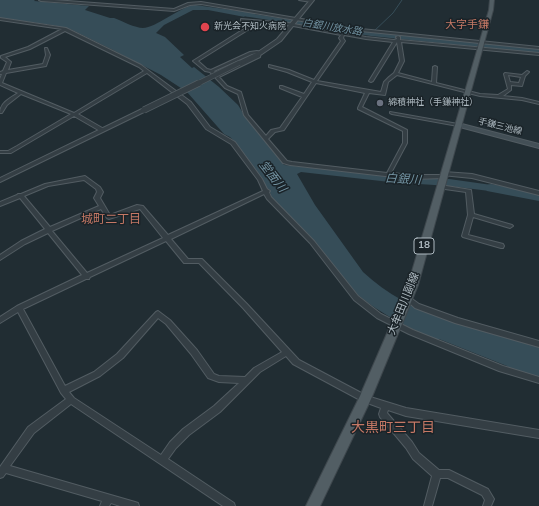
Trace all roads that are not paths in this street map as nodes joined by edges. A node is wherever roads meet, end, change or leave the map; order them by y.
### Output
1 (41, 0) edge
2 (301, 0) edge
3 (309, 0) edge
4 (492, 0) edge
5 (202, 2) edge
6 (0, 19) edge
7 (295, 19) junction
8 (242, 20) dead end
9 (258, 22) junction
10 (290, 24) junction
11 (65, 29) junction
12 (343, 34) junction
13 (398, 38) junction
14 (480, 46) junction
15 (539, 48) edge
16 (46, 49) dead end
17 (258, 53) junction
18 (539, 54) edge
19 (2, 57) edge
20 (8, 64) junction
21 (270, 66) dead end
22 (0, 67) edge
23 (435, 67) dead end
24 (211, 71) junction
25 (6, 72) junction
26 (146, 72) junction
27 (527, 72) dead end
28 (0, 73) edge
29 (396, 74) junction
30 (523, 76) junction
31 (217, 77) junction
32 (371, 81) dead end
33 (315, 82) junction
34 (434, 83) junction
35 (508, 83) junction
36 (281, 87) dead end
37 (467, 91) junction
38 (21, 92) junction
39 (368, 92) junction
40 (304, 96) junction
41 (498, 97) junction
42 (539, 103) edge
43 (0, 112) edge
44 (392, 113) dead end
45 (74, 114) junction
46 (458, 125) junction
47 (101, 129) junction
48 (266, 139) junction
49 (539, 146) edge
50 (0, 152) edge
51 (388, 174) junction
52 (443, 175) junction
53 (0, 176) edge
54 (0, 180) edge
55 (440, 187) junction
56 (267, 191) junction
57 (539, 193) edge
58 (20, 195) junction
59 (0, 204) edge
60 (102, 207) junction
61 (471, 215) junction
62 (510, 226) dead end
63 (48, 231) junction
64 (167, 238) junction
65 (501, 246) dead end
66 (1, 255) edge
67 (87, 277) junction
68 (407, 301) junction
69 (19, 308) junction
70 (0, 320) edge
71 (396, 324) junction
72 (539, 344) edge
73 (286, 353) junction
74 (247, 380) junction
75 (539, 380) edge
76 (64, 391) junction
77 (365, 398) junction
78 (71, 400) junction
79 (385, 405) junction
80 (539, 434) edge
81 (162, 460) junction
82 (2, 471) edge
83 (437, 474) junction
84 (107, 502) edge
85 (135, 506) edge
86 (231, 506) edge
87 (313, 506) edge
88 (428, 506) edge
89 (487, 506) edge

1 - 5 street
2 - 3 street
3 - 7 street
4 - 14 main road, 大牟田川副線 / 18
5 - 7 street
6 - 11 street
7 - 10 street
7 - 13 street
8 - 9 street
9 - 10 street
9 - 24 street
10 - 12 street
10 - 17 street
11 - 19 street
11 - 26 street
12 - 13 street
12 - 33 street
13 - 14 street
13 - 29 street
13 - 32 street
14 - 15 street
14 - 18 street
14 - 37 main road, 大牟田川副線 / 18
16 - 25 street
17 - 24 street
17 - 31 street
17 - 47 street, bridge
19 - 20 street
20 - 22 street
20 - 25 street
21 - 33 street
23 - 34 street
24 - 31 street
25 - 28 street
25 - 38 street
26 - 45 street
26 - 56 street
27 - 30 street
29 - 34 street
29 - 39 street
30 - 35 street
30 - 35 street
31 - 48 street
33 - 39 street
33 - 40 street
34 - 37 street
35 - 41 street
36 - 40 street
37 - 41 street
37 - 46 main road, 大牟田川副線 / 18
38 - 43 street
38 - 45 street
39 - 51 street
40 - 48 street
41 - 42 street
44 - 46 street
45 - 47 street
45 - 50 street
46 - 49 main road, 手鎌三池線
46 - 52 main road, 大牟田川副線 / 18
47 - 53 street
47 - 54 street
48 - 51 street
51 - 52 street
52 - 55 main road, 大牟田川副線 / 18
52 - 57 street
55 - 61 street
55 - 68 main road, 大牟田川副線 / 18
56 - 64 street
56 - 71 street
58 - 59 street
58 - 60 street
58 - 63 street
60 - 63 street
60 - 64 street
61 - 62 street
61 - 65 street
63 - 66 street
63 - 67 street
64 - 67 street
64 - 73 street
67 - 69 street
68 - 71 main road, 大牟田川副線 / 18
68 - 72 street
69 - 70 street
69 - 76 street
71 - 75 street
71 - 77 main road, 大牟田川副線 / 18
73 - 74 street
73 - 77 street
74 - 76 street
74 - 81 street
76 - 78 street
77 - 79 street
77 - 87 main road, 大牟田川副線 / 18
78 - 81 street
78 - 82 street
79 - 80 street
79 - 83 street
81 - 86 street
82 - 84 street
83 - 88 street
83 - 89 street
84 - 85 street

